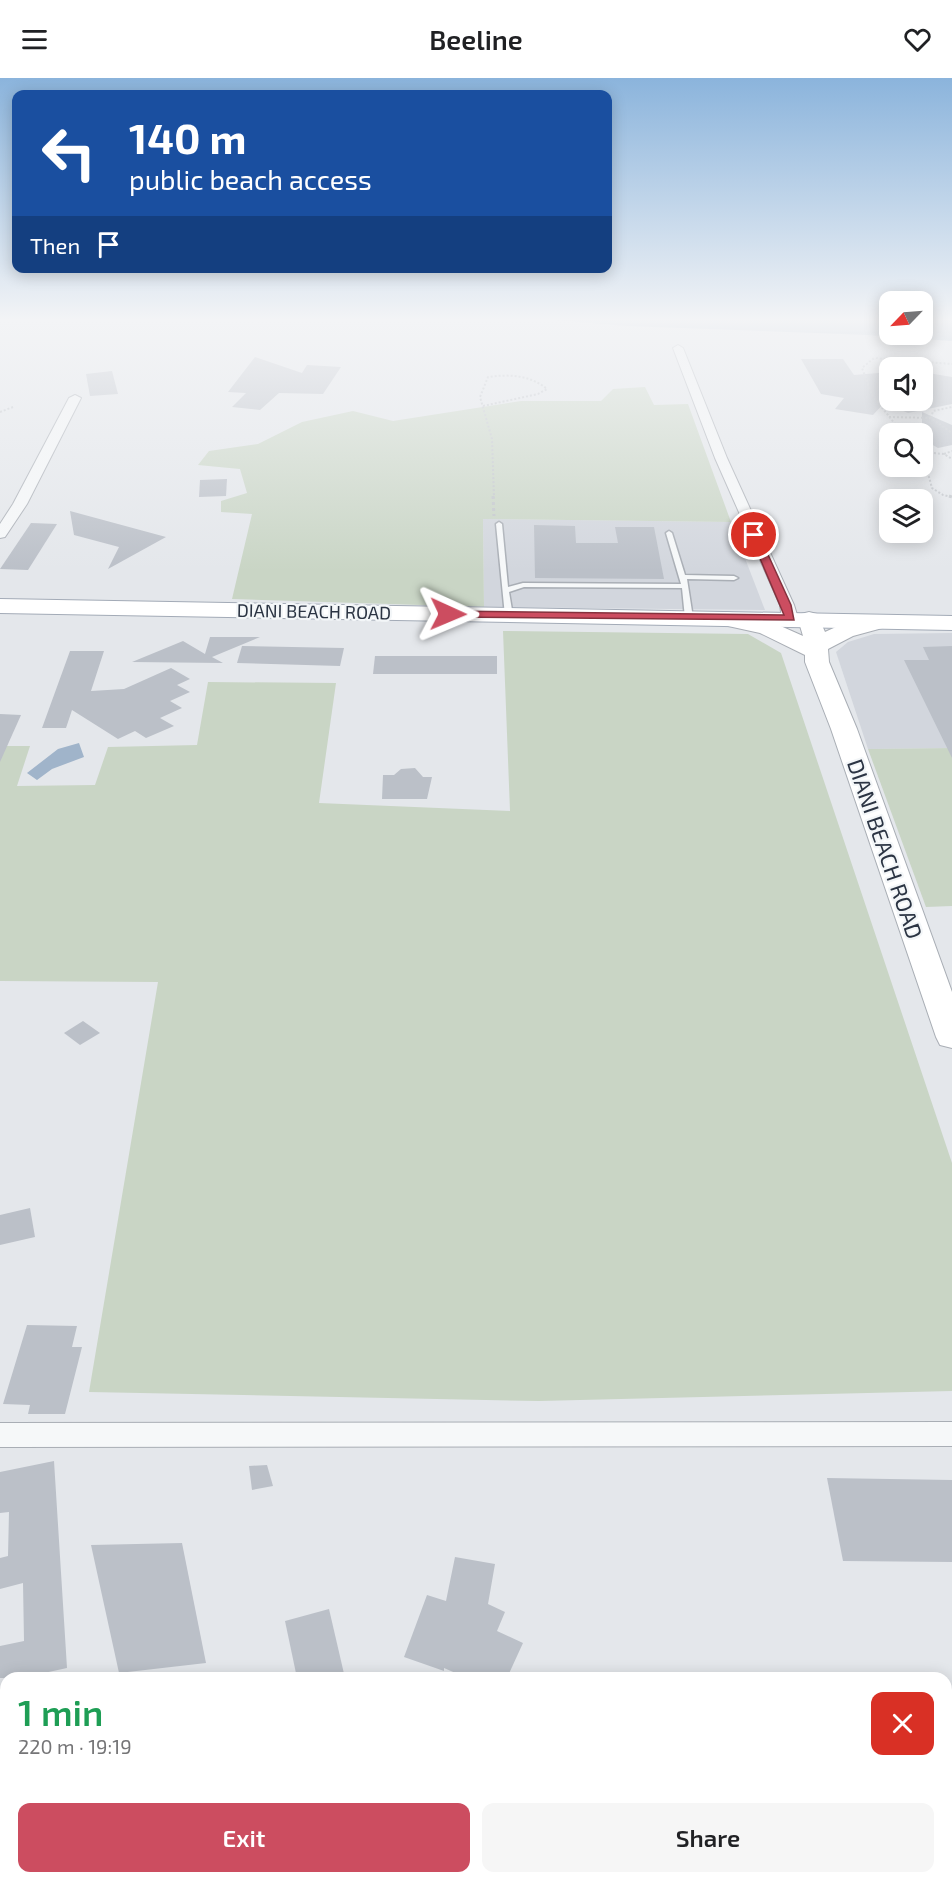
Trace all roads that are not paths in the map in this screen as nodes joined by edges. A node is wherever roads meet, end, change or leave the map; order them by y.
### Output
1 (73, 402) edge
2 (699, 402) edge
3 (496, 523) road end
4 (669, 533) dead end
5 (0, 534) edge
6 (683, 577) junction
7 (734, 578) dead end
8 (685, 586) junction
9 (505, 591) junction
10 (0, 606) edge
11 (795, 614) junction
12 (509, 616) junction
13 (689, 618) junction
14 (727, 619) junction
15 (878, 622) junction
16 (952, 623) edge
17 (813, 652) junction
18 (952, 1037) edge
19 (952, 1434) edge
20 (0, 1436) edge

1 - 5 street
2 - 11 street
3 - 9 lane
4 - 6 lane
6 - 7 lane
6 - 8 lane
8 - 9 lane
8 - 13 lane
9 - 12 lane
10 - 12 main road, DIANI BEACH ROAD
11 - 14 main road, DIANI BEACH ROAD
11 - 15 main road, DIANI BEACH ROAD
11 - 17 main road, DIANI BEACH ROAD
12 - 13 main road, DIANI BEACH ROAD
13 - 14 main road, DIANI BEACH ROAD
14 - 17 main road
15 - 16 main road, DIANI BEACH ROAD
15 - 17 main road
17 - 18 main road, DIANI BEACH ROAD
19 - 20 street

